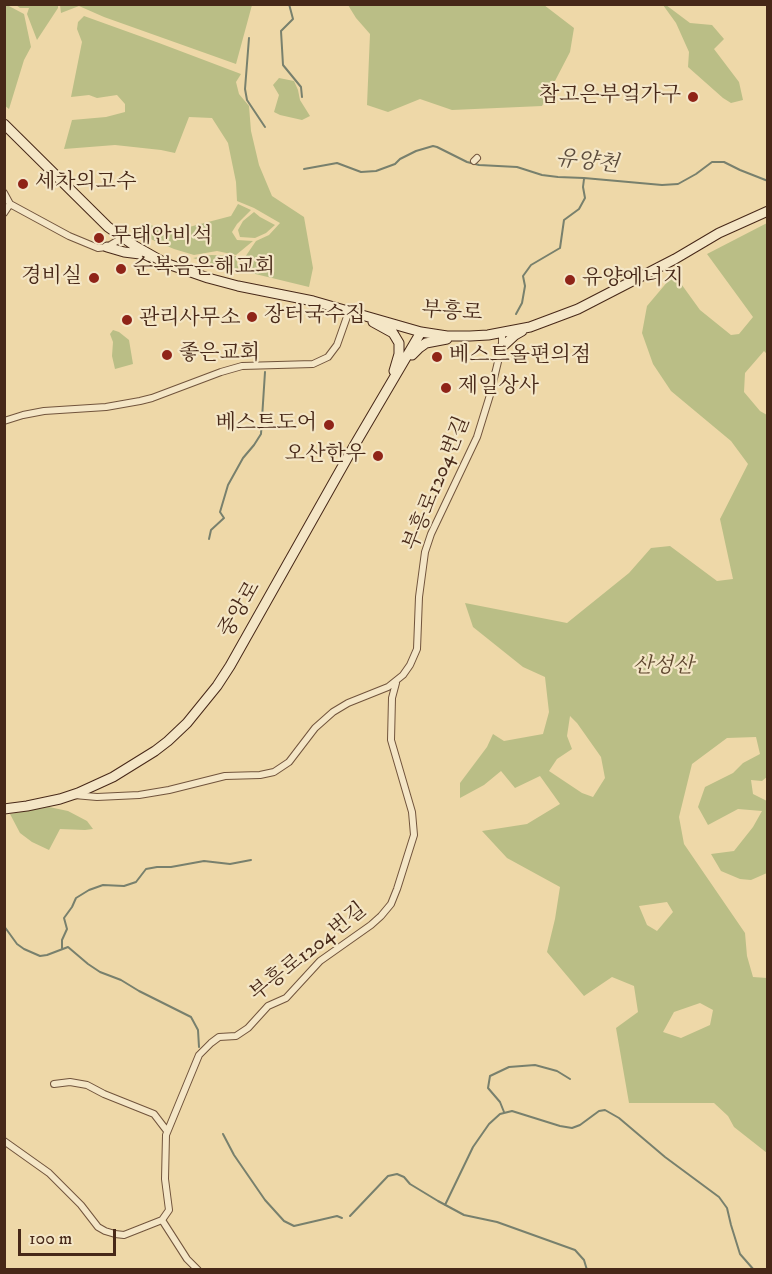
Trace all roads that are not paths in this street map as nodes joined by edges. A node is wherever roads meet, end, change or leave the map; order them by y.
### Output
1 (4, 124) edge
2 (4, 193) edge
3 (10, 204) junction
4 (768, 211) edge
5 (4, 213) edge
6 (122, 238) junction
7 (106, 247) junction
8 (152, 255) junction
9 (349, 311) junction
10 (361, 315) junction
11 (530, 327) junction
12 (421, 332) junction
13 (502, 332) junction
14 (460, 336) junction
15 (501, 348) junction
16 (397, 373) junction
17 (380, 402) junction
18 (4, 421) edge
19 (397, 680) junction
20 (74, 795) junction
21 (4, 809) edge
22 (54, 1084) dead end
23 (168, 1131) junction
24 (4, 1141) edge
25 (162, 1220) junction
26 (198, 1269) edge

1 - 6 main road, 부흥로
2 - 3 street
3 - 5 street
3 - 7 street
4 - 11 main road, 부흥로
6 - 7 street
6 - 8 main road, 부흥로
7 - 8 main road
8 - 9 main road, 부흥로
9 - 10 main road, 부흥로
9 - 18 street
10 - 12 main road, 부흥로
10 - 17 main road
11 - 13 main road, 부흥로
11 - 15 main road
12 - 14 main road, 부흥로
12 - 16 main road, 중앙로
13 - 14 main road, 부흥로
13 - 15 street, 부흥로1204번길
14 - 16 main road
15 - 19 street, 부흥로1204번길
16 - 17 main road, 중앙로
17 - 20 main road, 중앙로
19 - 20 street, 부흥로1204번길
19 - 23 street, 부흥로1204번길
20 - 21 main road, 중앙로
22 - 23 street
23 - 25 street, 부흥로1204번길
24 - 25 street
25 - 26 street

